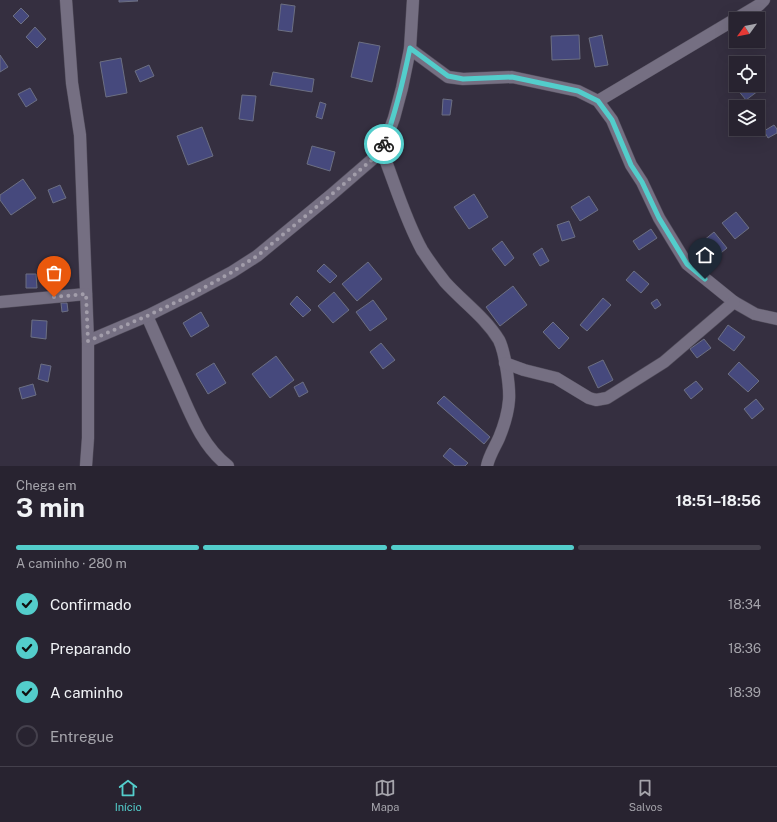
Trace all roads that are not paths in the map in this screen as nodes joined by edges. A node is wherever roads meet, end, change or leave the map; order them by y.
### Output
1 (66, 0) edge
2 (413, 0) edge
3 (759, 2) edge
4 (410, 48) junction
5 (598, 101) junction
6 (382, 151) junction
7 (86, 294) junction
8 (0, 302) edge
9 (734, 302) junction
10 (147, 316) junction
11 (777, 319) edge
12 (88, 341) junction
13 (505, 363) junction
14 (86, 466) edge
15 (228, 466) edge
16 (488, 466) edge

1 - 7 street
2 - 4 street
3 - 5 street
4 - 5 street
4 - 6 street
5 - 9 street
6 - 10 street
6 - 13 street
7 - 8 street
7 - 12 street
9 - 11 street
9 - 13 street
10 - 12 street
10 - 15 street
12 - 14 street
13 - 16 street

